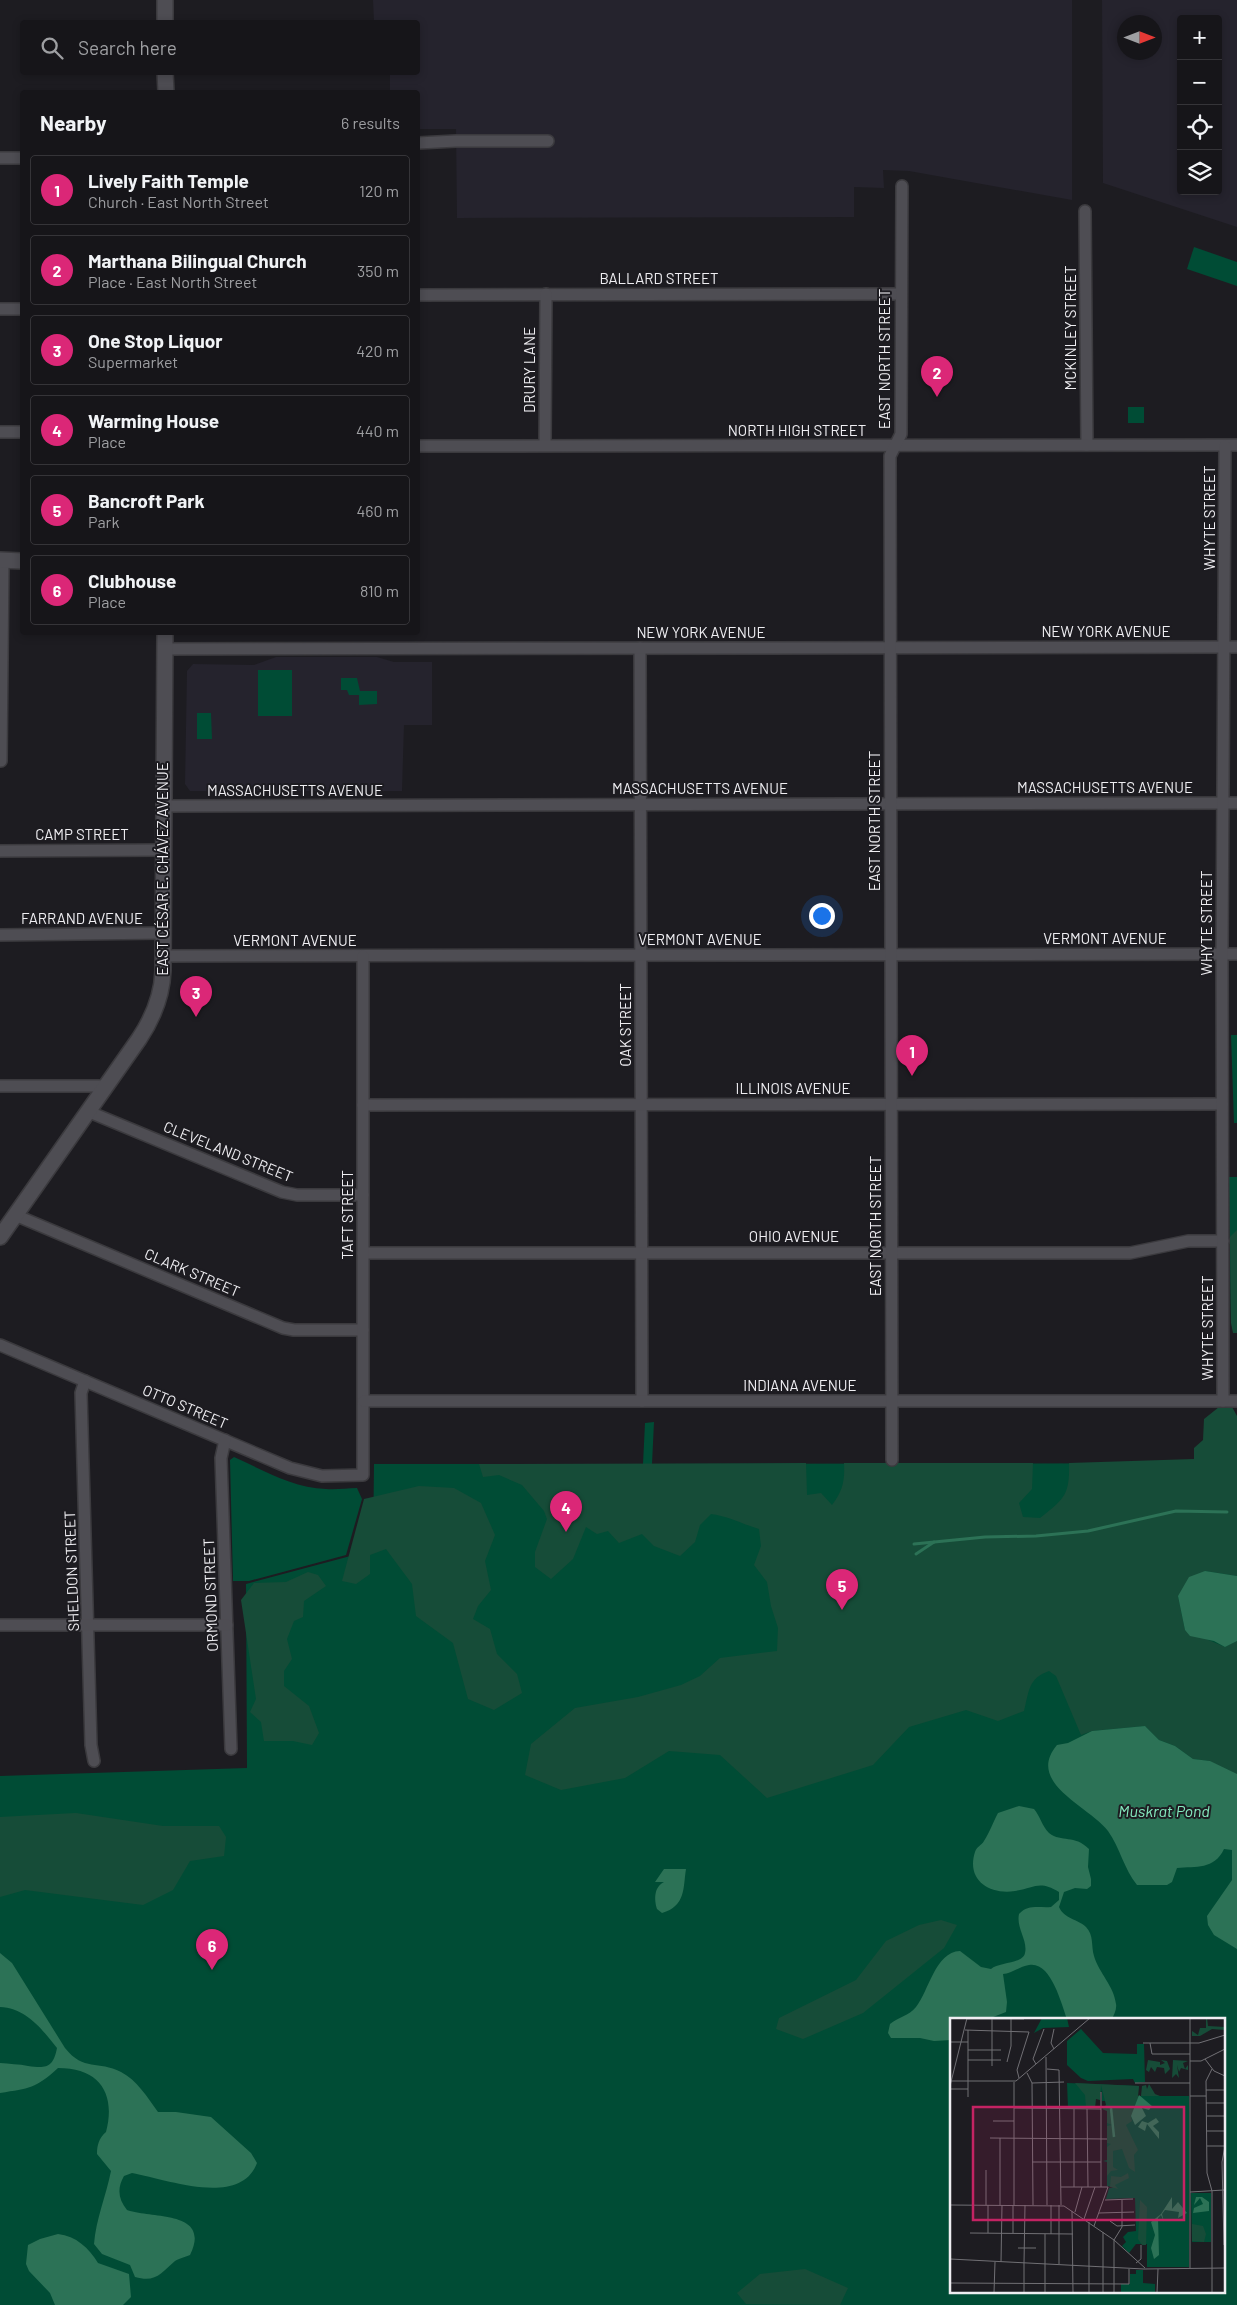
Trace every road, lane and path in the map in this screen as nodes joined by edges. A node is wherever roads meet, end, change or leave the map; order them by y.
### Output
1 (166, 0) edge
2 (165, 20) edge
3 (165, 75) edge
4 (166, 90) edge
5 (548, 141) dead end
6 (420, 144) edge
7 (0, 158) edge
8 (20, 158) edge
9 (902, 186) dead end
10 (1085, 211) dead end
11 (546, 294) junction
12 (901, 294) junction
13 (420, 295) edge
14 (0, 309) edge
15 (20, 309) edge
16 (0, 432) edge
17 (20, 432) edge
18 (1087, 445) junction
19 (1237, 445) edge
20 (420, 446) edge
21 (545, 446) junction
22 (896, 446) junction
23 (1225, 446) junction
24 (1, 560) edge
25 (20, 560) edge
26 (165, 635) edge
27 (1224, 647) junction
28 (1237, 647) edge
29 (640, 648) junction
30 (890, 648) junction
31 (165, 649) junction
32 (1, 761) edge
33 (1223, 803) junction
34 (1237, 803) edge
35 (890, 804) junction
36 (641, 805) junction
37 (164, 806) junction
38 (163, 850) junction
39 (0, 851) edge
40 (164, 933) junction
41 (0, 934) edge
42 (890, 954) junction
43 (1222, 954) junction
44 (1237, 954) edge
45 (641, 955) junction
46 (164, 956) junction
47 (363, 956) junction
48 (0, 1086) edge
49 (106, 1086) junction
50 (891, 1104) junction
51 (1222, 1104) junction
52 (363, 1105) junction
53 (641, 1105) junction
54 (87, 1111) junction
55 (363, 1195) junction
56 (15, 1215) junction
57 (0, 1237) edge
58 (1223, 1241) junction
59 (642, 1252) junction
60 (891, 1252) junction
61 (363, 1253) junction
62 (363, 1330) junction
63 (0, 1345) edge
64 (85, 1381) junction
65 (364, 1401) junction
66 (642, 1401) junction
67 (892, 1401) junction
68 (1223, 1401) junction
69 (1237, 1401) edge
70 (226, 1440) junction
71 (892, 1460) dead end
72 (363, 1475) joint
73 (0, 1625) edge
74 (89, 1625) junction
75 (227, 1625) junction
76 (230, 1749) dead end
77 (94, 1761) dead end

1 - 2 street
3 - 4 street
5 - 6 street
7 - 8 street
9 - 12 street, EAST NORTH STREET
10 - 18 street, MCKINLEY STREET
11 - 12 street, BALLARD STREET
11 - 13 street, BALLARD STREET
11 - 21 street, DRURY LANE
12 - 22 street, EAST NORTH STREET
14 - 15 street
16 - 17 street
18 - 22 street, NORTH HIGH STREET
18 - 23 street, NORTH HIGH STREET
19 - 23 street, NORTH HIGH STREET
20 - 21 street, NORTH HIGH STREET
21 - 22 street, NORTH HIGH STREET
22 - 30 street, EAST NORTH STREET
23 - 27 street, WHYTE STREET
24 - 25 street
24 - 32 street
26 - 31 street, EAST CÉSAR E. CHÁVEZ AVENUE
27 - 28 street, NEW YORK AVENUE
27 - 30 street, NEW YORK AVENUE
27 - 33 street, WHYTE STREET
29 - 30 street, NEW YORK AVENUE
29 - 31 street, NEW YORK AVENUE
29 - 36 street, OAK STREET
30 - 35 street, EAST NORTH STREET
31 - 37 street, EAST CÉSAR E. CHÁVEZ AVENUE
33 - 34 street, MASSACHUSETTS AVENUE
33 - 35 street, MASSACHUSETTS AVENUE
33 - 43 street, WHYTE STREET
35 - 36 street, MASSACHUSETTS AVENUE
35 - 42 street, EAST NORTH STREET
36 - 37 street, MASSACHUSETTS AVENUE
36 - 45 street, OAK STREET
37 - 38 street, EAST CÉSAR E. CHÁVEZ AVENUE
38 - 39 street, CAMP STREET
38 - 40 street, EAST CÉSAR E. CHÁVEZ AVENUE
40 - 41 street, FARRAND AVENUE
40 - 46 street, EAST CÉSAR E. CHÁVEZ AVENUE
42 - 43 street, VERMONT AVENUE
42 - 45 street, VERMONT AVENUE
42 - 50 street, EAST NORTH STREET
43 - 44 street, VERMONT AVENUE
43 - 51 street, WHYTE STREET
45 - 47 street, VERMONT AVENUE
45 - 53 street, OAK STREET
46 - 47 street, VERMONT AVENUE
46 - 49 street, EAST CÉSAR E. CHÁVEZ AVENUE
47 - 52 street, TAFT STREET
48 - 49 street
49 - 54 street, EAST CÉSAR E. CHÁVEZ AVENUE
50 - 51 street, ILLINOIS AVENUE
50 - 53 street, ILLINOIS AVENUE
50 - 60 street, EAST NORTH STREET
51 - 58 street, WHYTE STREET
52 - 53 street, ILLINOIS AVENUE
52 - 55 street, TAFT STREET
53 - 59 street, OAK STREET
54 - 55 street, CLEVELAND STREET
54 - 56 street, EAST CÉSAR E. CHÁVEZ AVENUE
55 - 61 street, TAFT STREET
56 - 57 street, EAST CÉSAR E. CHÁVEZ AVENUE
56 - 62 street, CLARK STREET
58 - 60 street, OHIO AVENUE
58 - 68 street, WHYTE STREET
59 - 60 street, OHIO AVENUE
59 - 61 street, OHIO AVENUE
59 - 66 street, OAK STREET
60 - 67 street, EAST NORTH STREET
61 - 62 street, TAFT STREET
62 - 65 street, TAFT STREET
63 - 64 street, OTTO STREET
64 - 70 street, OTTO STREET
64 - 74 street, SHELDON STREET
65 - 66 street, INDIANA AVENUE
65 - 72 street, TAFT STREET
66 - 67 street, INDIANA AVENUE
67 - 68 street, INDIANA AVENUE
67 - 71 street, EAST NORTH STREET
68 - 69 street, INDIANA AVENUE
70 - 72 street, OTTO STREET
70 - 75 street, ORMOND STREET
73 - 74 street
74 - 75 street
74 - 77 street, SHELDON STREET
75 - 76 street, ORMOND STREET

